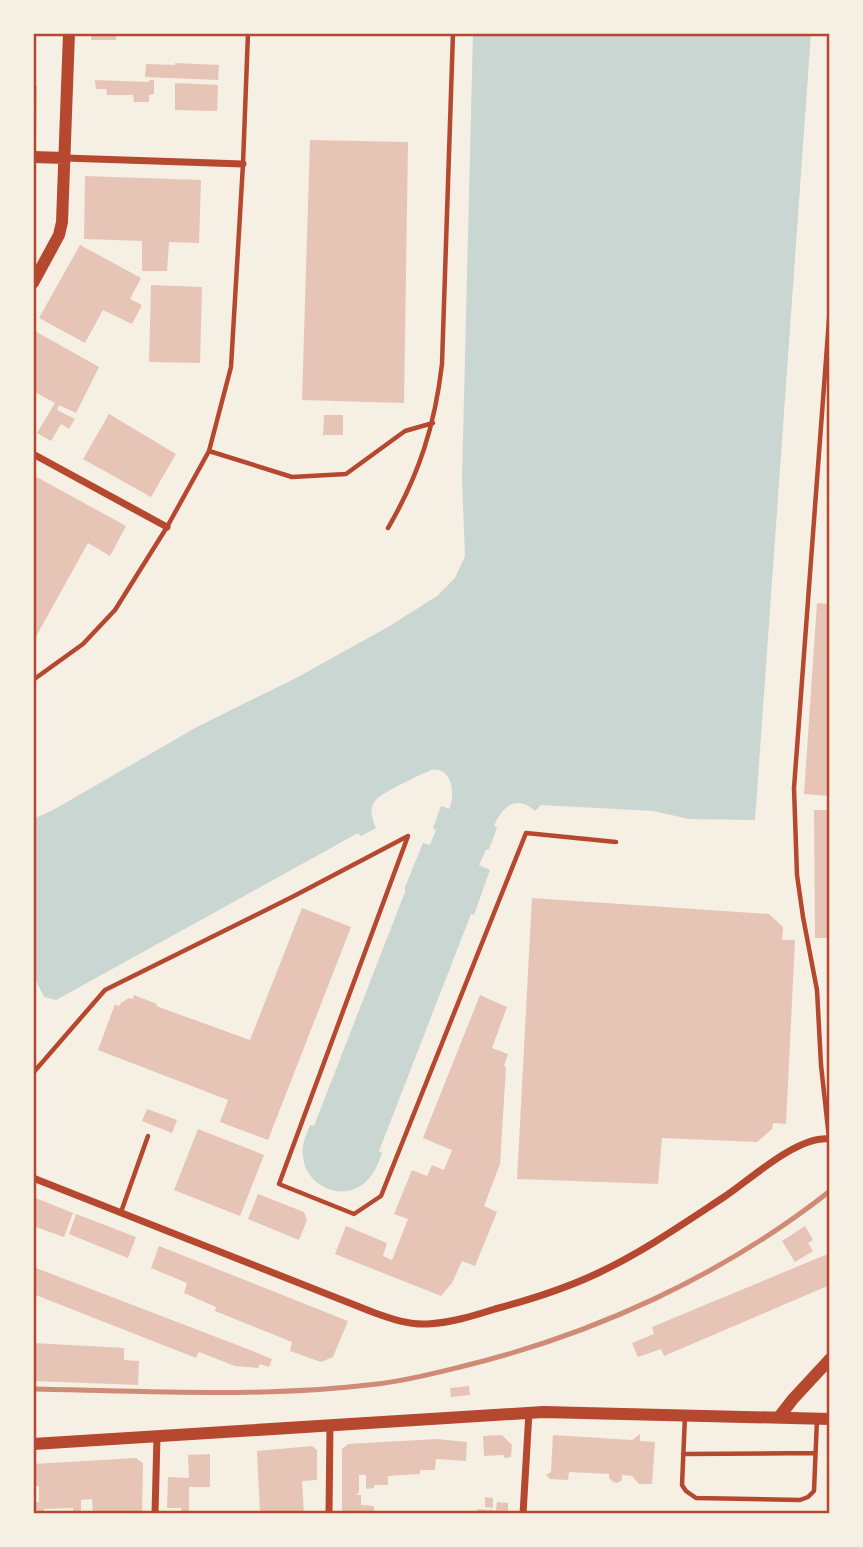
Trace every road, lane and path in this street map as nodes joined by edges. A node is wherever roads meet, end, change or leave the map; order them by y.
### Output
1 (69, 33) edge
2 (248, 33) edge
3 (453, 33) edge
4 (33, 157) edge
5 (65, 158) junction
6 (243, 164) junction
7 (33, 284) edge
8 (830, 306) edge
9 (432, 423) junction
10 (209, 451) junction
11 (33, 454) edge
12 (167, 527) junction
13 (388, 528) dead end
14 (33, 680) edge
15 (616, 842) dead end
16 (33, 1073) edge
17 (148, 1136) dead end
18 (829, 1138) edge
19 (33, 1178) edge
20 (121, 1213) junction
21 (830, 1359) edge
22 (529, 1412) junction
23 (685, 1415) junction
24 (779, 1418) junction
25 (823, 1418) edge
26 (330, 1425) junction
27 (157, 1436) junction
28 (33, 1444) edge
29 (815, 1453) junction
30 (683, 1454) junction
31 (155, 1514) edge
32 (328, 1514) edge
33 (523, 1514) edge

1 - 5 street
2 - 6 lane
3 - 9 lane
4 - 5 street
5 - 6 street
5 - 7 street
6 - 10 lane
8 - 18 lane
9 - 10 lane
9 - 13 lane
10 - 12 lane
11 - 12 street
12 - 14 lane
15 - 16 lane
17 - 20 lane
18 - 20 street
19 - 20 street
21 - 24 street
22 - 23 street
22 - 26 street
22 - 33 street
23 - 24 street
23 - 30 lane
24 - 25 street
25 - 29 lane
26 - 27 street
26 - 32 street
27 - 28 street
27 - 31 street
29 - 30 lane
29 - 30 lane

